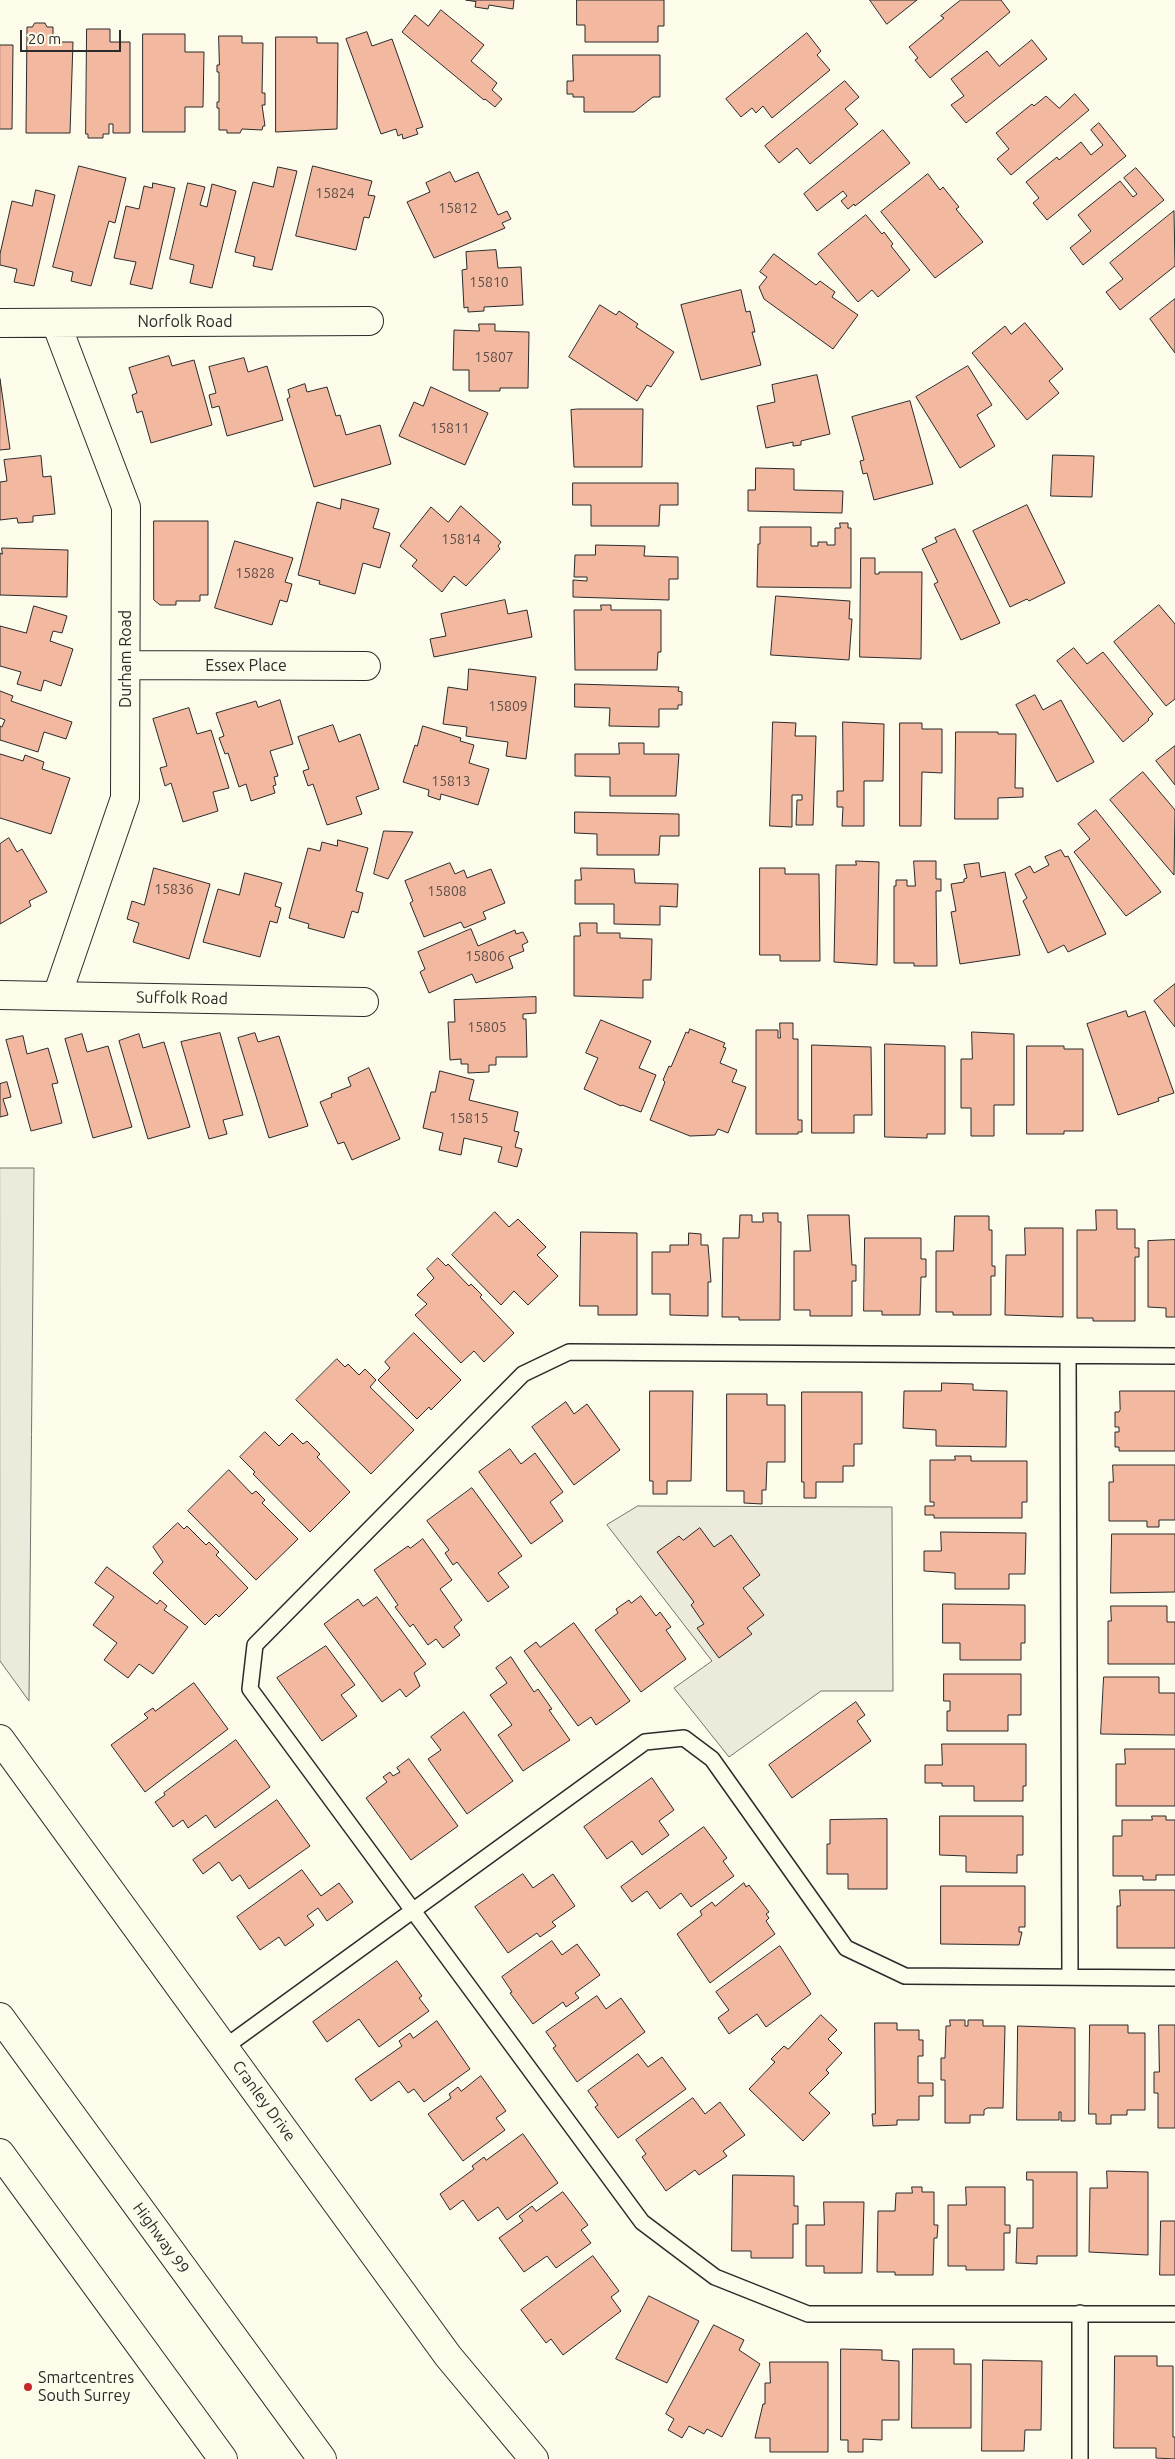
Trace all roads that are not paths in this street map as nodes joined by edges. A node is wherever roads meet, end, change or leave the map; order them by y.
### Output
1 (369, 321) dead end
2 (0, 323) edge
3 (56, 323) junction
4 (126, 665) junction
5 (366, 666) dead end
6 (0, 995) edge
7 (57, 996) junction
8 (364, 1002) dead end
9 (1068, 1356) junction
10 (1175, 1356) edge
11 (0, 1739) edge
12 (413, 1912) junction
13 (1070, 1977) junction
14 (1175, 1978) edge
15 (0, 2017) edge
16 (225, 2047) junction
17 (0, 2153) edge
18 (1080, 2313) junction
19 (1175, 2314) edge
20 (223, 2459) edge
21 (322, 2459) edge
22 (534, 2459) edge
23 (1080, 2459) edge

1 - 3 main road, Norfolk Road
2 - 3 main road, Norfolk Road
3 - 4 main road, Durham Road
4 - 5 main road, Essex Place
4 - 7 main road, Durham Road
6 - 7 main road, Suffolk Road
7 - 8 main road, Suffolk Road
9 - 10 lane
9 - 12 lane
9 - 13 lane
11 - 16 main road, Cranley Drive
12 - 13 lane
12 - 16 lane
12 - 18 lane
13 - 14 lane
15 - 21 main road, Highway 99
16 - 22 main road, Cranley Drive
17 - 20 main road
18 - 19 lane
18 - 23 lane

